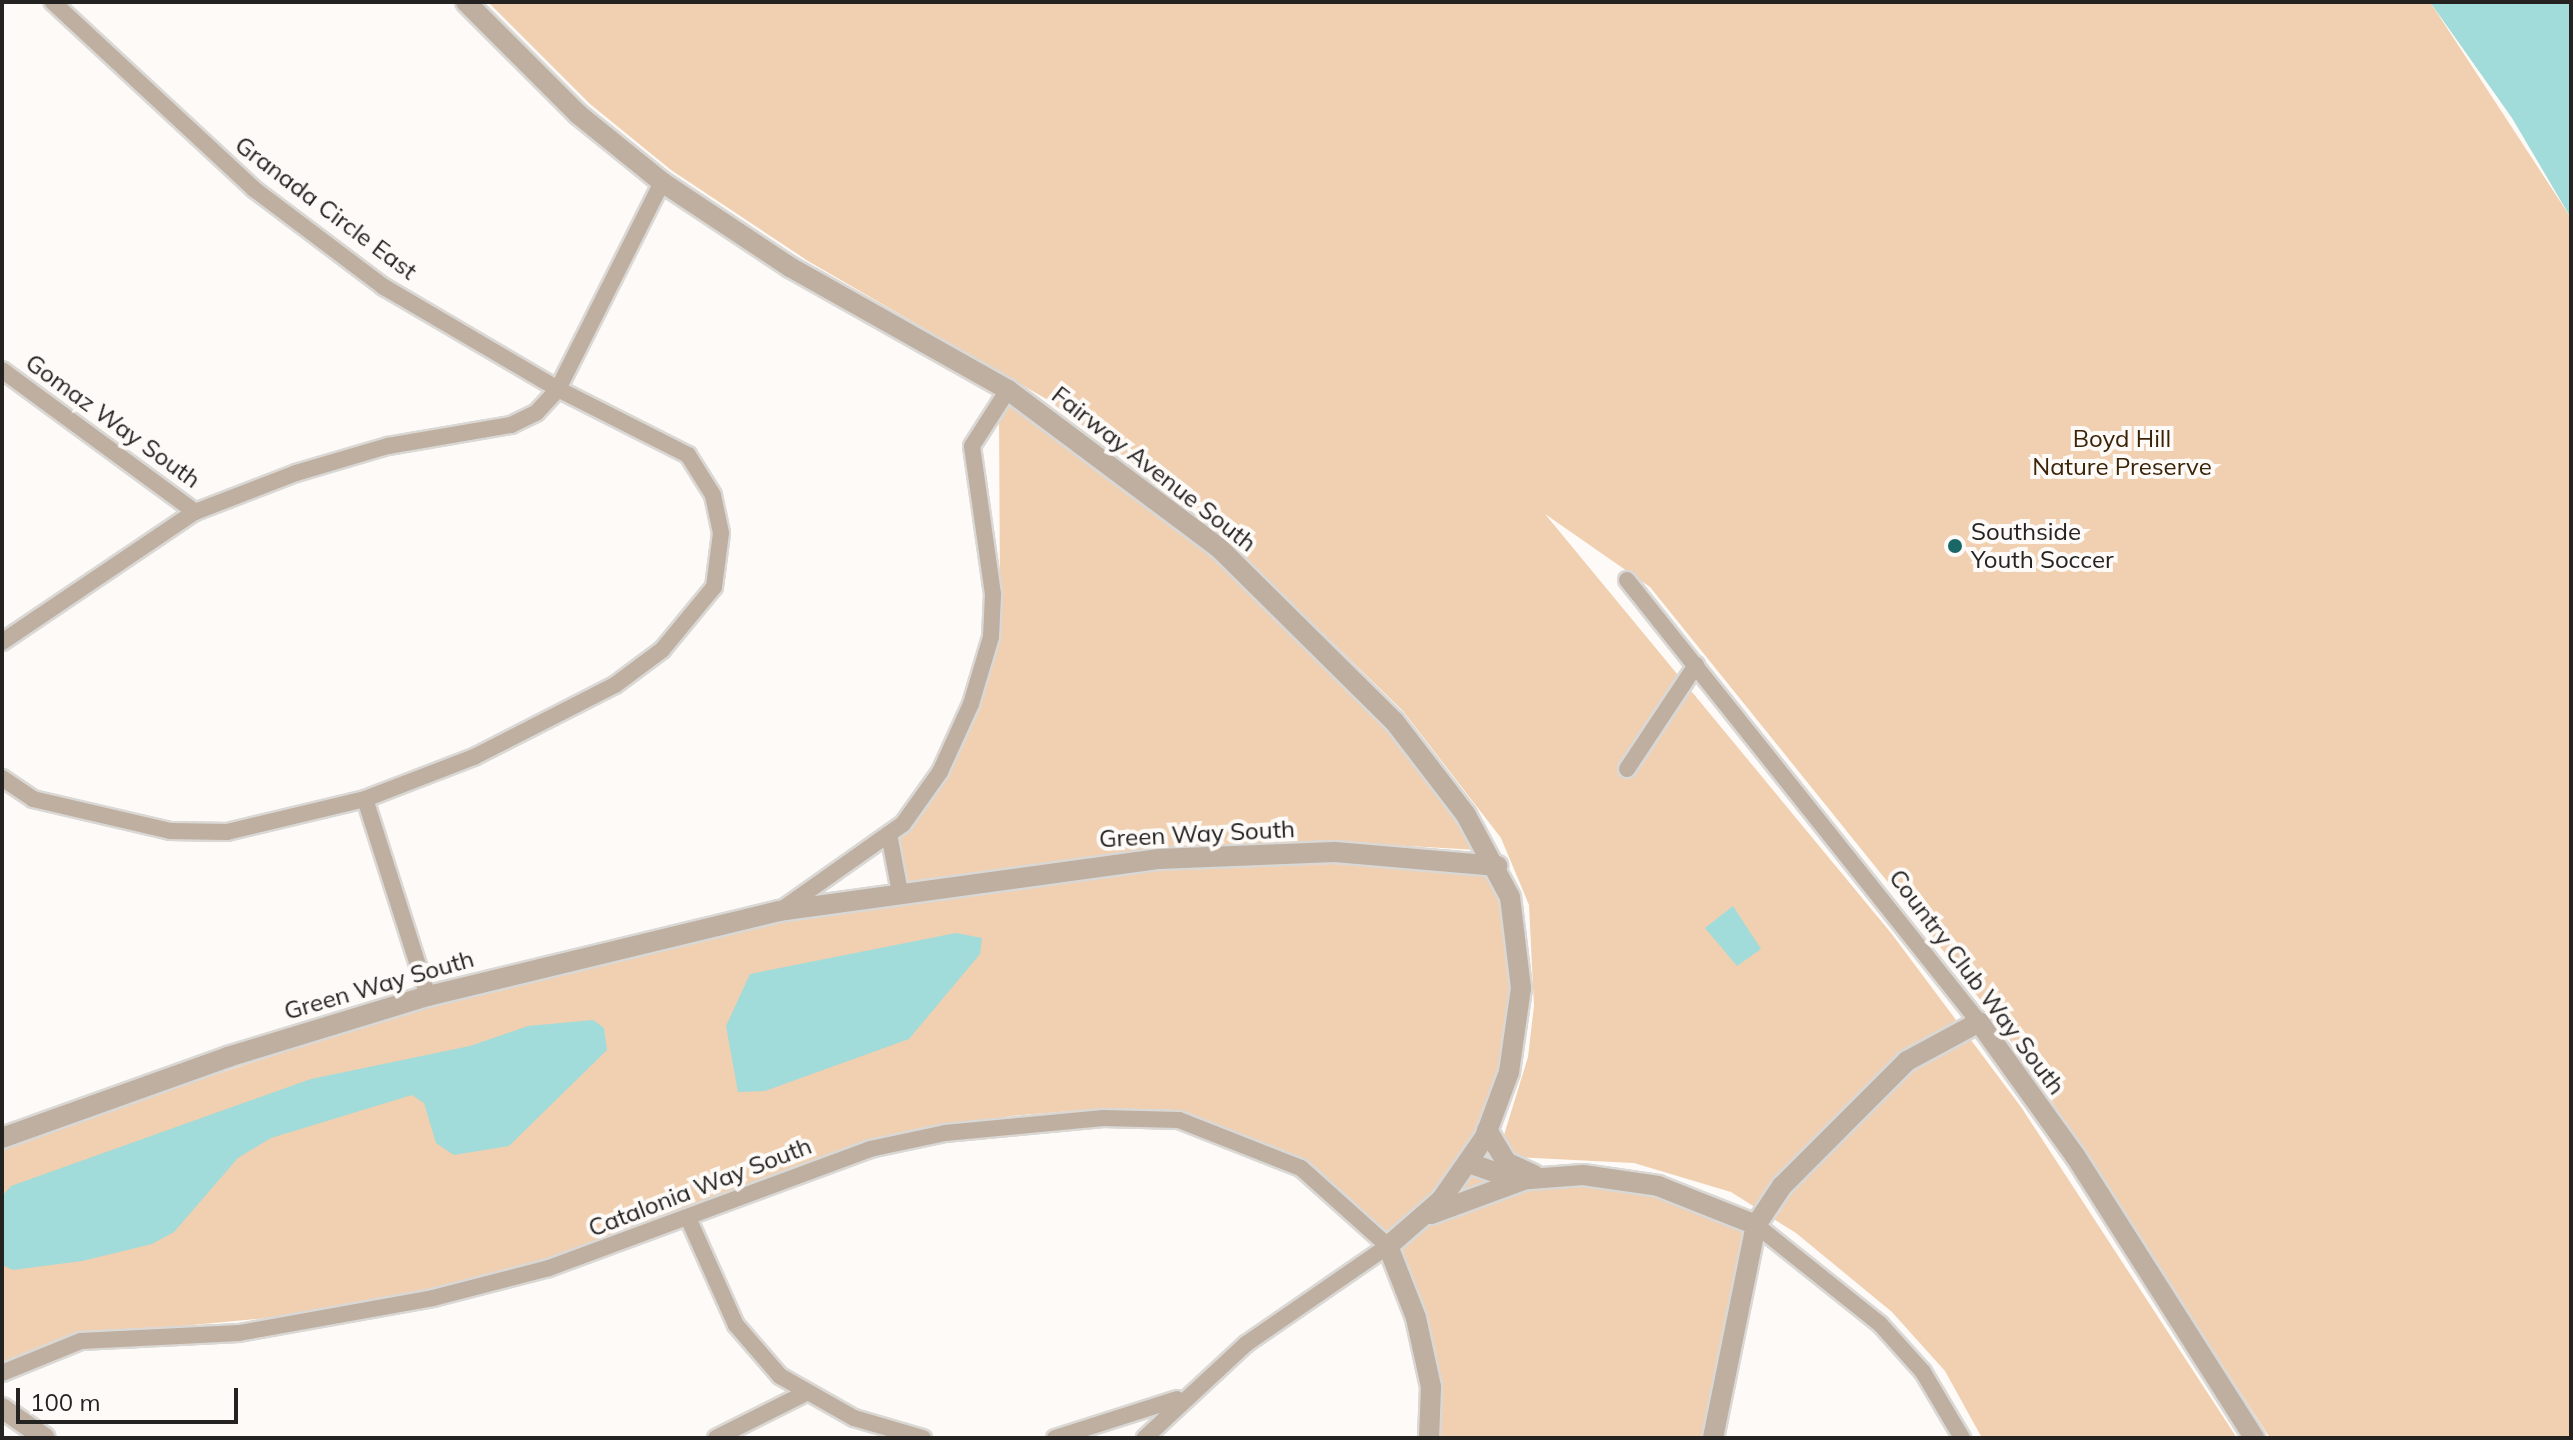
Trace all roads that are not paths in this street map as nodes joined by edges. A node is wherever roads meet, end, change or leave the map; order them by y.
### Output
1 (53, 2) edge
2 (466, 2) edge
3 (662, 182) junction
4 (2, 370) edge
5 (558, 389) junction
6 (1008, 390) junction
7 (195, 512) junction
8 (1627, 580) dead end
9 (2, 642) edge
10 (1696, 665) junction
11 (1627, 769) dead end
12 (2, 778) edge
13 (365, 799) junction
14 (889, 834) junction
15 (1497, 866) junction
16 (900, 892) junction
17 (779, 911) junction
18 (428, 996) junction
19 (1979, 1022) junction
20 (1487, 1130) junction
21 (2, 1138) edge
22 (1469, 1163) junction
23 (1532, 1178) junction
24 (1423, 1217) junction
25 (689, 1220) junction
26 (1756, 1225) junction
27 (1388, 1246) junction
28 (2, 1373) edge
29 (806, 1393) junction
30 (1182, 1397) junction
31 (2, 1408) edge
32 (45, 1438) edge
33 (716, 1438) edge
34 (917, 1438) edge
35 (1055, 1438) edge
36 (1145, 1438) edge
37 (1429, 1438) edge
38 (1713, 1438) edge
39 (1962, 1438) edge
40 (2254, 1438) edge

1 - 5 street, Granada Circle East
2 - 3 street, Fairway Avenue South
3 - 5 street
3 - 6 street, Fairway Avenue South
4 - 7 street, Gomaz Way South
5 - 7 street
5 - 13 street, Granada Circle East
6 - 14 street, Green Way South
6 - 15 street, Fairway Avenue South
7 - 9 street
8 - 10 street, Country Club Way South
10 - 11 street
10 - 19 street, Country Club Way South
12 - 13 street, Granada Circle East
13 - 18 street
14 - 16 street
14 - 17 street, Green Way South
15 - 16 street, Green Way South
15 - 20 street, Fairway Avenue South
16 - 17 street, Green Way South
17 - 18 street, Green Way South
18 - 21 street, Green Way South
19 - 26 street
19 - 40 street, Country Club Way South
20 - 22 street, Fairway Avenue South
20 - 23 street
22 - 23 street
22 - 24 street, Fairway Avenue South
23 - 24 street
23 - 26 street
24 - 27 street, Fairway Avenue South
25 - 27 street, Catalonia Way South
25 - 28 street, Catalonia Way South
25 - 29 street
26 - 38 street
26 - 39 street
27 - 30 street
27 - 37 street
29 - 33 street
29 - 34 street
30 - 35 street
30 - 36 street
31 - 32 street

